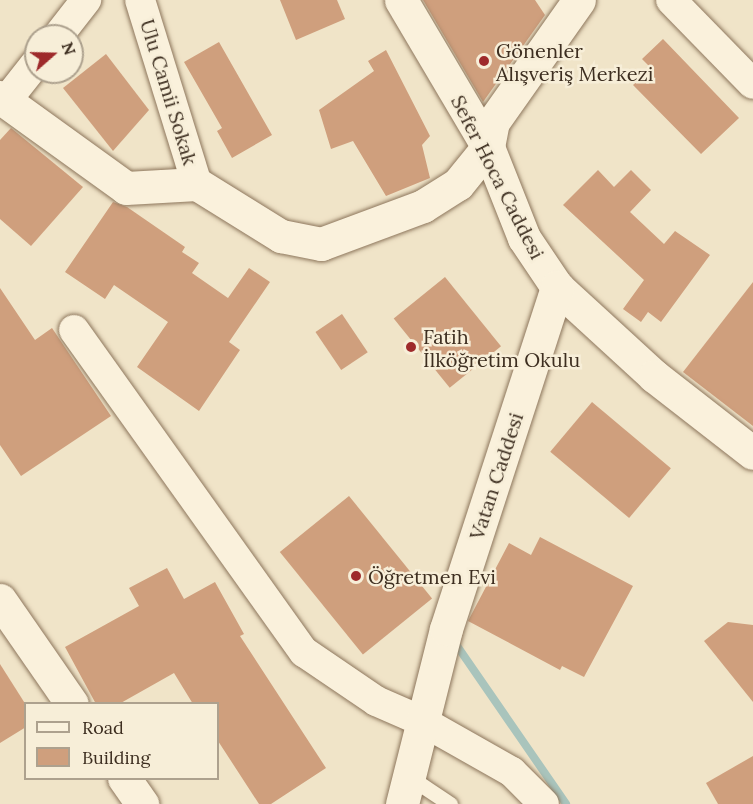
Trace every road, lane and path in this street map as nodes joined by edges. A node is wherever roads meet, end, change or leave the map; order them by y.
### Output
1 (86, 0) edge
2 (140, 0) edge
3 (401, 0) edge
4 (579, 0) edge
5 (671, 0) edge
6 (67, 24) edge
7 (24, 76) edge
8 (753, 84) edge
9 (3, 99) edge
10 (488, 147) junction
11 (197, 184) junction
12 (557, 287) junction
13 (74, 330) dead end
14 (753, 453) edge
15 (0, 600) edge
16 (71, 702) edge
17 (422, 721) junction
18 (125, 780) edge
19 (407, 791) edge
20 (142, 804) edge
21 (450, 804) edge
22 (544, 804) edge

1 - 6 street
2 - 11 street, Ulu Camii Sokak
3 - 10 street, Sefer Hoca Caddesi
4 - 10 street
5 - 8 street
7 - 9 street
9 - 11 street
10 - 11 street
10 - 12 street, Sefer Hoca Caddesi
12 - 14 street, Sefer Hoca Caddesi
12 - 17 street, Vatan Caddesi
13 - 17 street
15 - 16 street
17 - 19 street, Vatan Caddesi
17 - 22 street
18 - 20 street
19 - 21 lane

